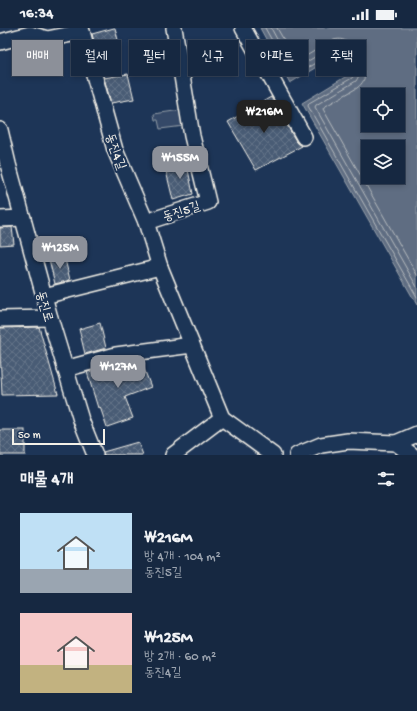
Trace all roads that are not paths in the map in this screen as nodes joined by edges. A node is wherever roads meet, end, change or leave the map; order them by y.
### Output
1 (174, 28) edge
2 (243, 28) edge
3 (81, 30) edge
4 (34, 31) edge
5 (0, 42) edge
6 (0, 130) edge
7 (304, 138) dead end
8 (22, 218) junction
9 (0, 219) edge
10 (146, 222) junction
11 (160, 267) junction
12 (44, 296) junction
13 (50, 318) junction
14 (0, 319) edge
15 (192, 345) junction
16 (65, 369) junction
17 (222, 418) junction
18 (417, 434) edge
19 (379, 442) junction
20 (396, 443) junction
21 (95, 455) edge
22 (173, 455) edge
23 (273, 455) edge
24 (297, 455) edge
25 (364, 455) edge
26 (412, 455) edge

1 - 10 street, 동진5길
2 - 7 street
3 - 4 street, 동진4길
3 - 10 street, 동진4길
4 - 5 street, 동진4길
6 - 8 street, 동진로
8 - 9 street
8 - 12 street, 동진로
10 - 11 street, 동진4길
11 - 12 street
11 - 15 street, 동진4길
12 - 13 street, 동진로
13 - 14 street
13 - 16 street, 동진로
15 - 16 street
15 - 17 street, 동진4길
16 - 21 street, 동진로
17 - 22 street
17 - 23 street
18 - 20 street
19 - 20 street
19 - 24 street
19 - 25 street
20 - 26 street

